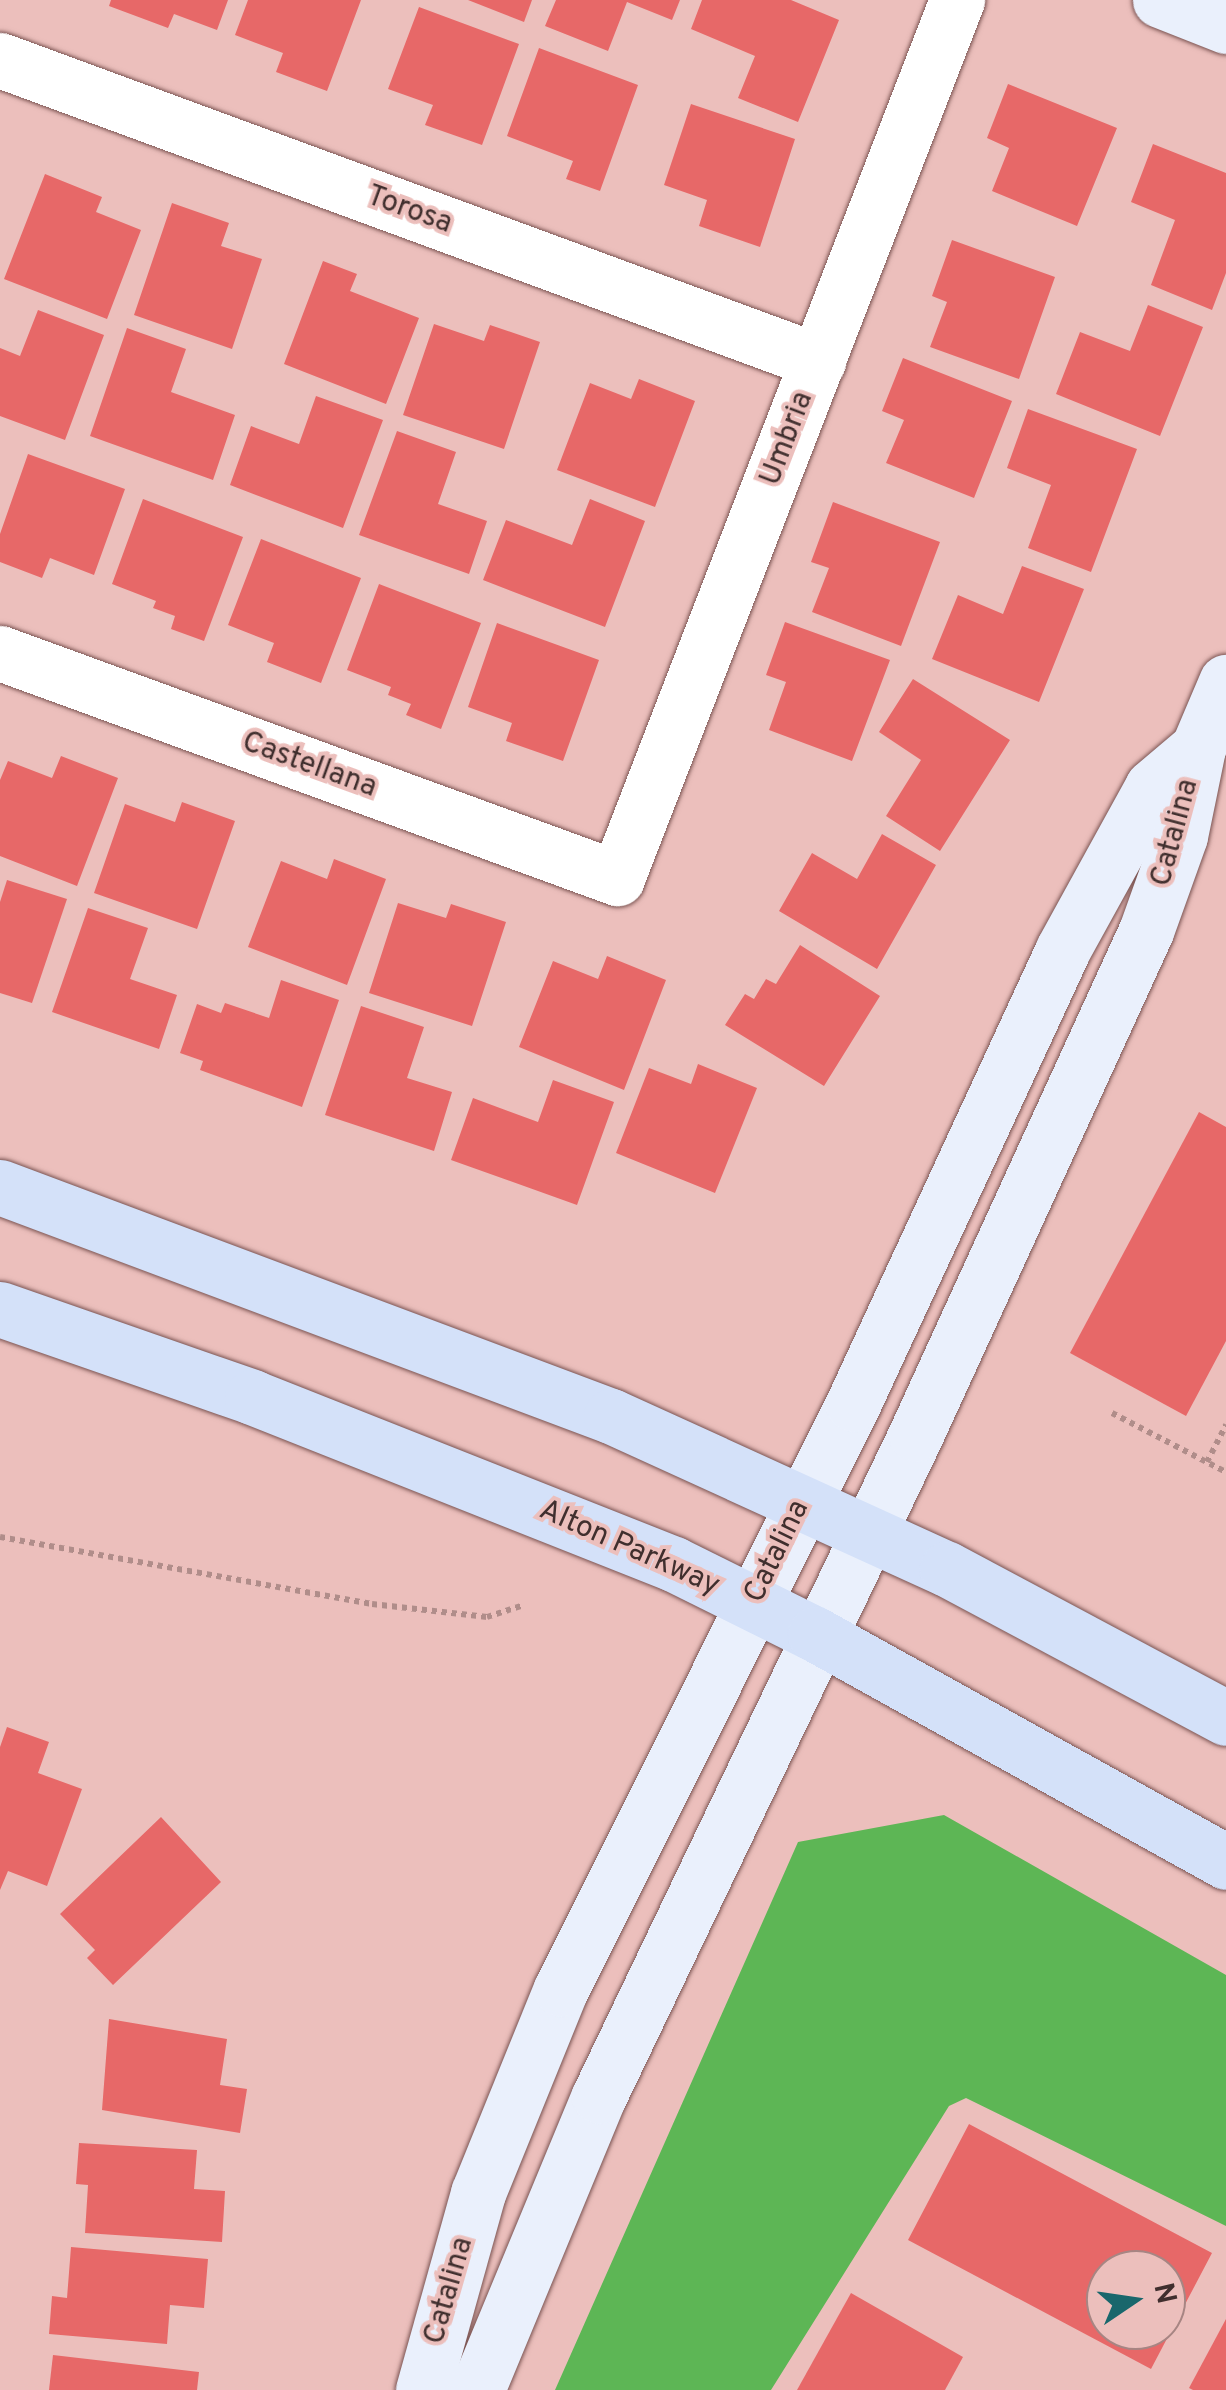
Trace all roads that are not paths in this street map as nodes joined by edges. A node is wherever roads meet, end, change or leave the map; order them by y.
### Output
1 (957, 0) edge
2 (1160, 0) edge
3 (1226, 26) edge
4 (0, 60) edge
5 (818, 362) junction
6 (0, 653) edge
7 (1226, 682) edge
8 (1198, 748) junction
9 (618, 878) joint
10 (0, 1187) edge
11 (0, 1308) edge
12 (802, 1503) junction
13 (869, 1533) junction
14 (752, 1606) junction
15 (815, 1634) junction
16 (1226, 1718) edge
17 (1226, 1862) edge
18 (423, 2390) edge
19 (478, 2390) edge

1 - 5 street, Umbria
2 - 3 street
4 - 5 street, Torosa
5 - 9 street, Umbria
6 - 9 street, Castellana
7 - 8 street, Catalina
8 - 12 street, Catalina
8 - 13 street, Catalina
10 - 12 main road
11 - 14 main road, Alton Parkway
12 - 13 main road
12 - 14 street, Catalina
13 - 15 street, Catalina
13 - 16 main road
14 - 15 main road, Alton Parkway
14 - 18 street, Catalina
15 - 17 main road, Alton Parkway
15 - 19 street, Catalina

